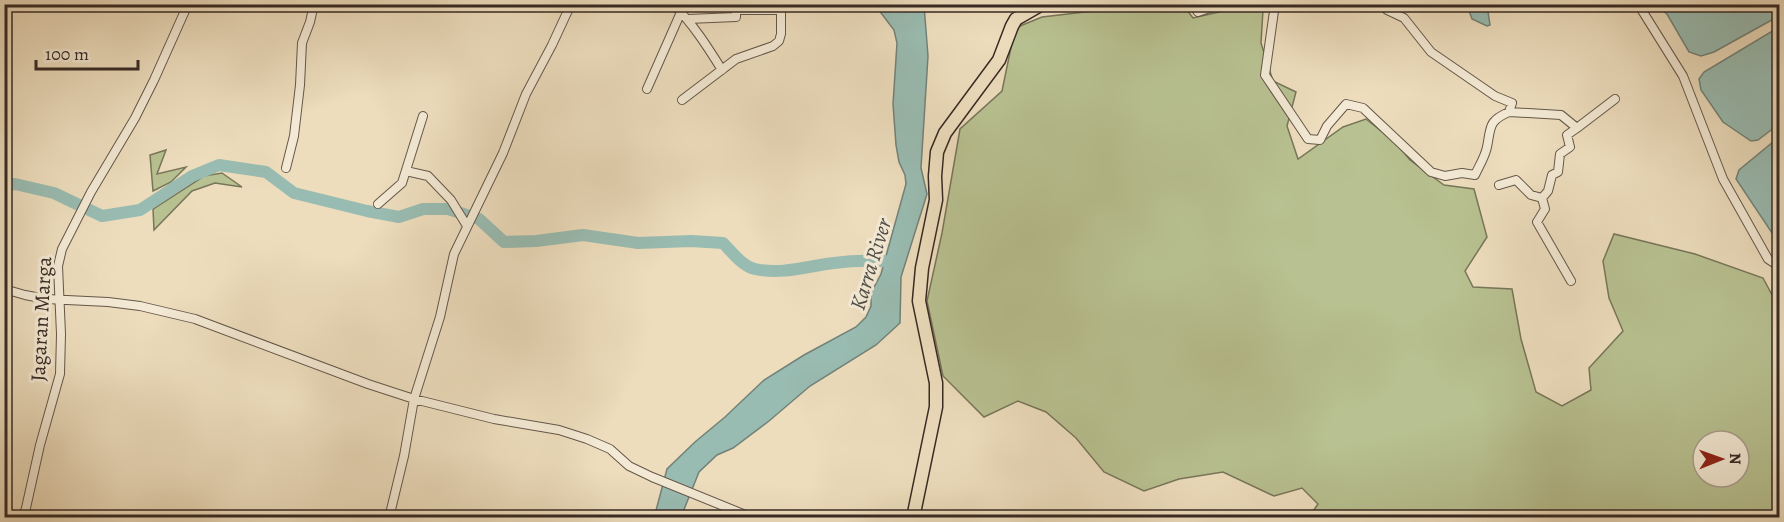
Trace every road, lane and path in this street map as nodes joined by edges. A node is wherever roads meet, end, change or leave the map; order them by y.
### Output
1 (188, 4) edge
2 (314, 4) edge
3 (571, 4) edge
4 (673, 4) edge
5 (1042, 4) edge
6 (1192, 4) edge
7 (1221, 4) edge
8 (1275, 4) edge
9 (1381, 4) edge
10 (1638, 4) edge
11 (736, 7) edge
12 (781, 7) edge
13 (681, 12) junction
14 (688, 19) junction
15 (722, 70) junction
16 (646, 89) dead end
17 (1615, 99) dead end
18 (682, 100) dead end
19 (1509, 112) junction
20 (423, 116) dead end
21 (1576, 128) junction
22 (286, 168) dead end
23 (406, 171) junction
24 (1498, 185) dead end
25 (1542, 198) junction
26 (378, 204) dead end
27 (468, 224) junction
28 (1779, 267) edge
29 (1571, 281) dead end
30 (4, 289) edge
31 (60, 299) junction
32 (414, 399) junction
33 (23, 518) edge
34 (389, 518) edge
35 (753, 518) edge
36 (914, 518) edge

1 - 31 street, Jagaran Marga
2 - 22 street
3 - 27 street
4 - 13 street
5 - 36 main road
6 - 7 street
8 - 19 street
9 - 19 street
10 - 28 street
11 - 12 street
11 - 14 street
12 - 15 street
13 - 14 street
13 - 16 street
14 - 15 street
15 - 18 street
17 - 21 street
19 - 21 street
20 - 23 street
21 - 25 street
23 - 26 street
23 - 27 street
24 - 25 street
25 - 29 street
27 - 32 street
30 - 31 street
31 - 32 street
31 - 33 street, Jagaran Marga
32 - 34 street
32 - 35 street

